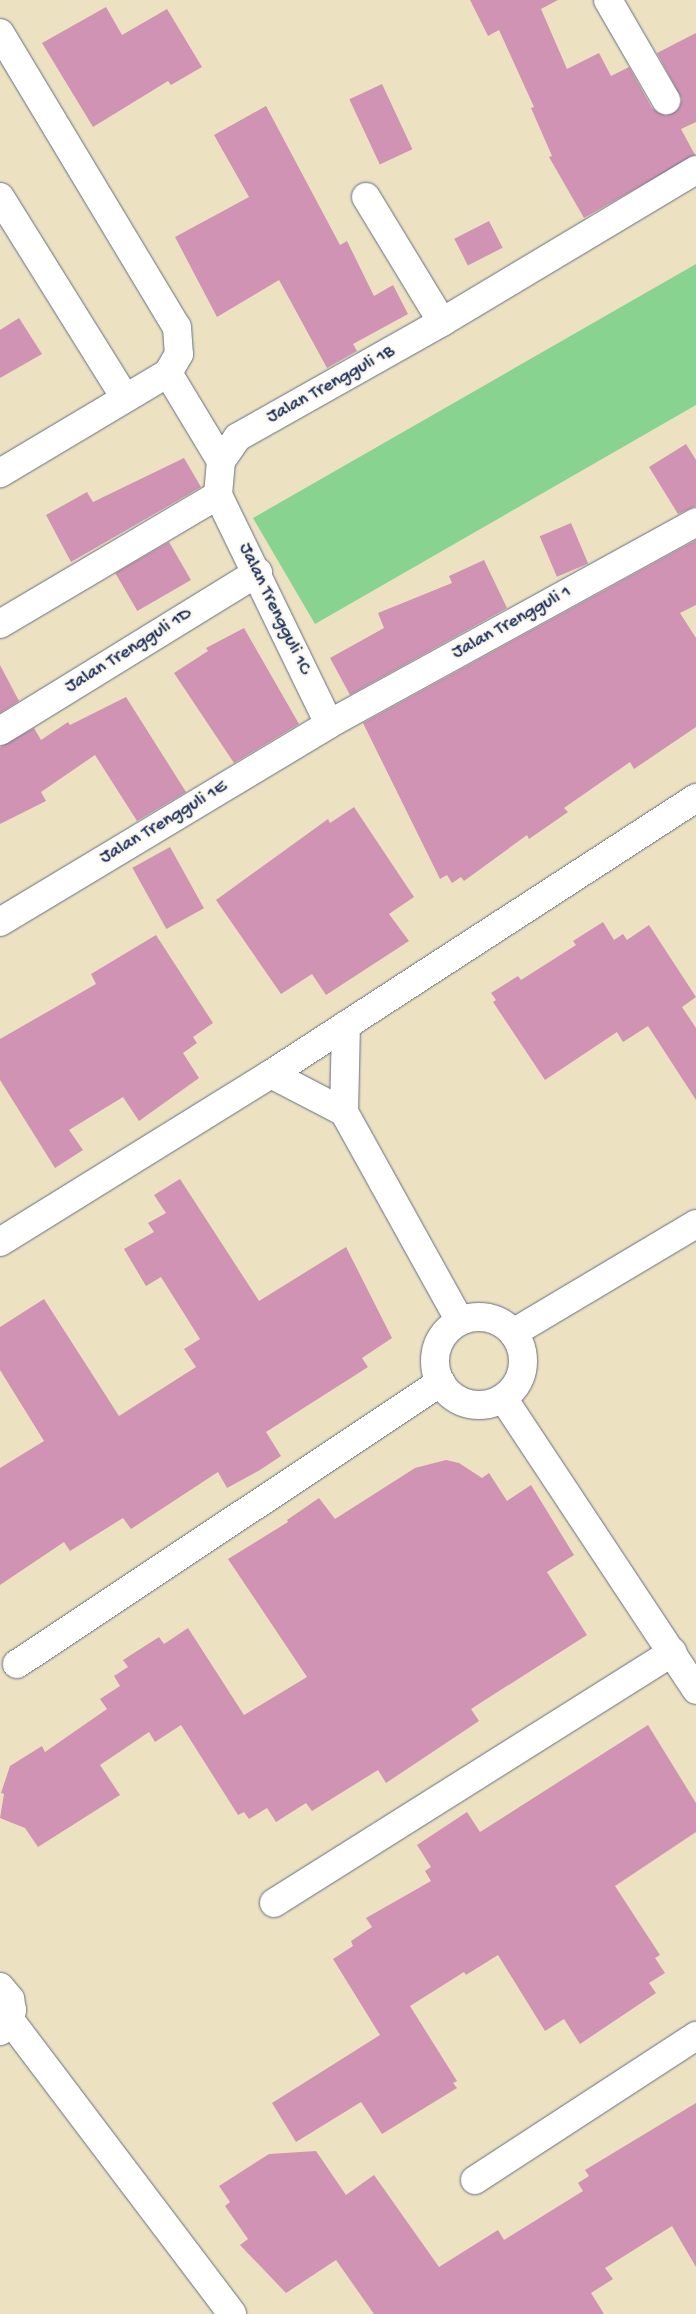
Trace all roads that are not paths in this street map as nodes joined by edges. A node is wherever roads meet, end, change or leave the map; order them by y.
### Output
1 (609, 0) edge
2 (0, 33) edge
3 (666, 100) dead end
4 (696, 170) edge
5 (0, 197) edge
6 (366, 197) dead end
7 (442, 322) junction
8 (168, 373) junction
9 (125, 398) junction
10 (221, 460) junction
11 (1, 469) edge
12 (218, 495) junction
13 (696, 522) edge
14 (258, 572) junction
15 (0, 624) edge
16 (329, 724) junction
17 (0, 731) edge
18 (696, 798) edge
19 (0, 922) edge
20 (346, 1025) junction
21 (272, 1074) junction
22 (344, 1112) junction
23 (696, 1224) edge
24 (0, 1242) edge
25 (460, 1321) junction
26 (513, 1333) junction
27 (441, 1382) junction
28 (503, 1398) junction
29 (673, 1652) junction
30 (17, 1664) dead end
31 (696, 1690) edge
32 (274, 1903) dead end
33 (0, 1987) edge
34 (5, 2025) edge
35 (696, 2036) edge
36 (474, 2180) dead end
37 (232, 2314) edge

1 - 3 street
2 - 8 street
4 - 7 street, Jalan Trengguli 1B
5 - 9 street
6 - 7 street
7 - 10 street, Jalan Trengguli 1B
8 - 9 street
8 - 10 street
9 - 11 street
10 - 12 street
12 - 14 street, Jalan Trengguli 1C
12 - 15 street
13 - 16 street, Jalan Trengguli 1
14 - 16 street, Jalan Trengguli 1C
14 - 17 street, Jalan Trengguli 1D
16 - 19 street, Jalan Trengguli 1E
18 - 20 street
20 - 21 street
20 - 22 street
21 - 22 street
21 - 24 street
22 - 25 street
23 - 26 street
25 - 26 street
25 - 27 street
26 - 28 street
27 - 28 street
27 - 30 street
28 - 29 street
29 - 31 street
29 - 32 street
33 - 34 street
34 - 37 street
35 - 36 street

